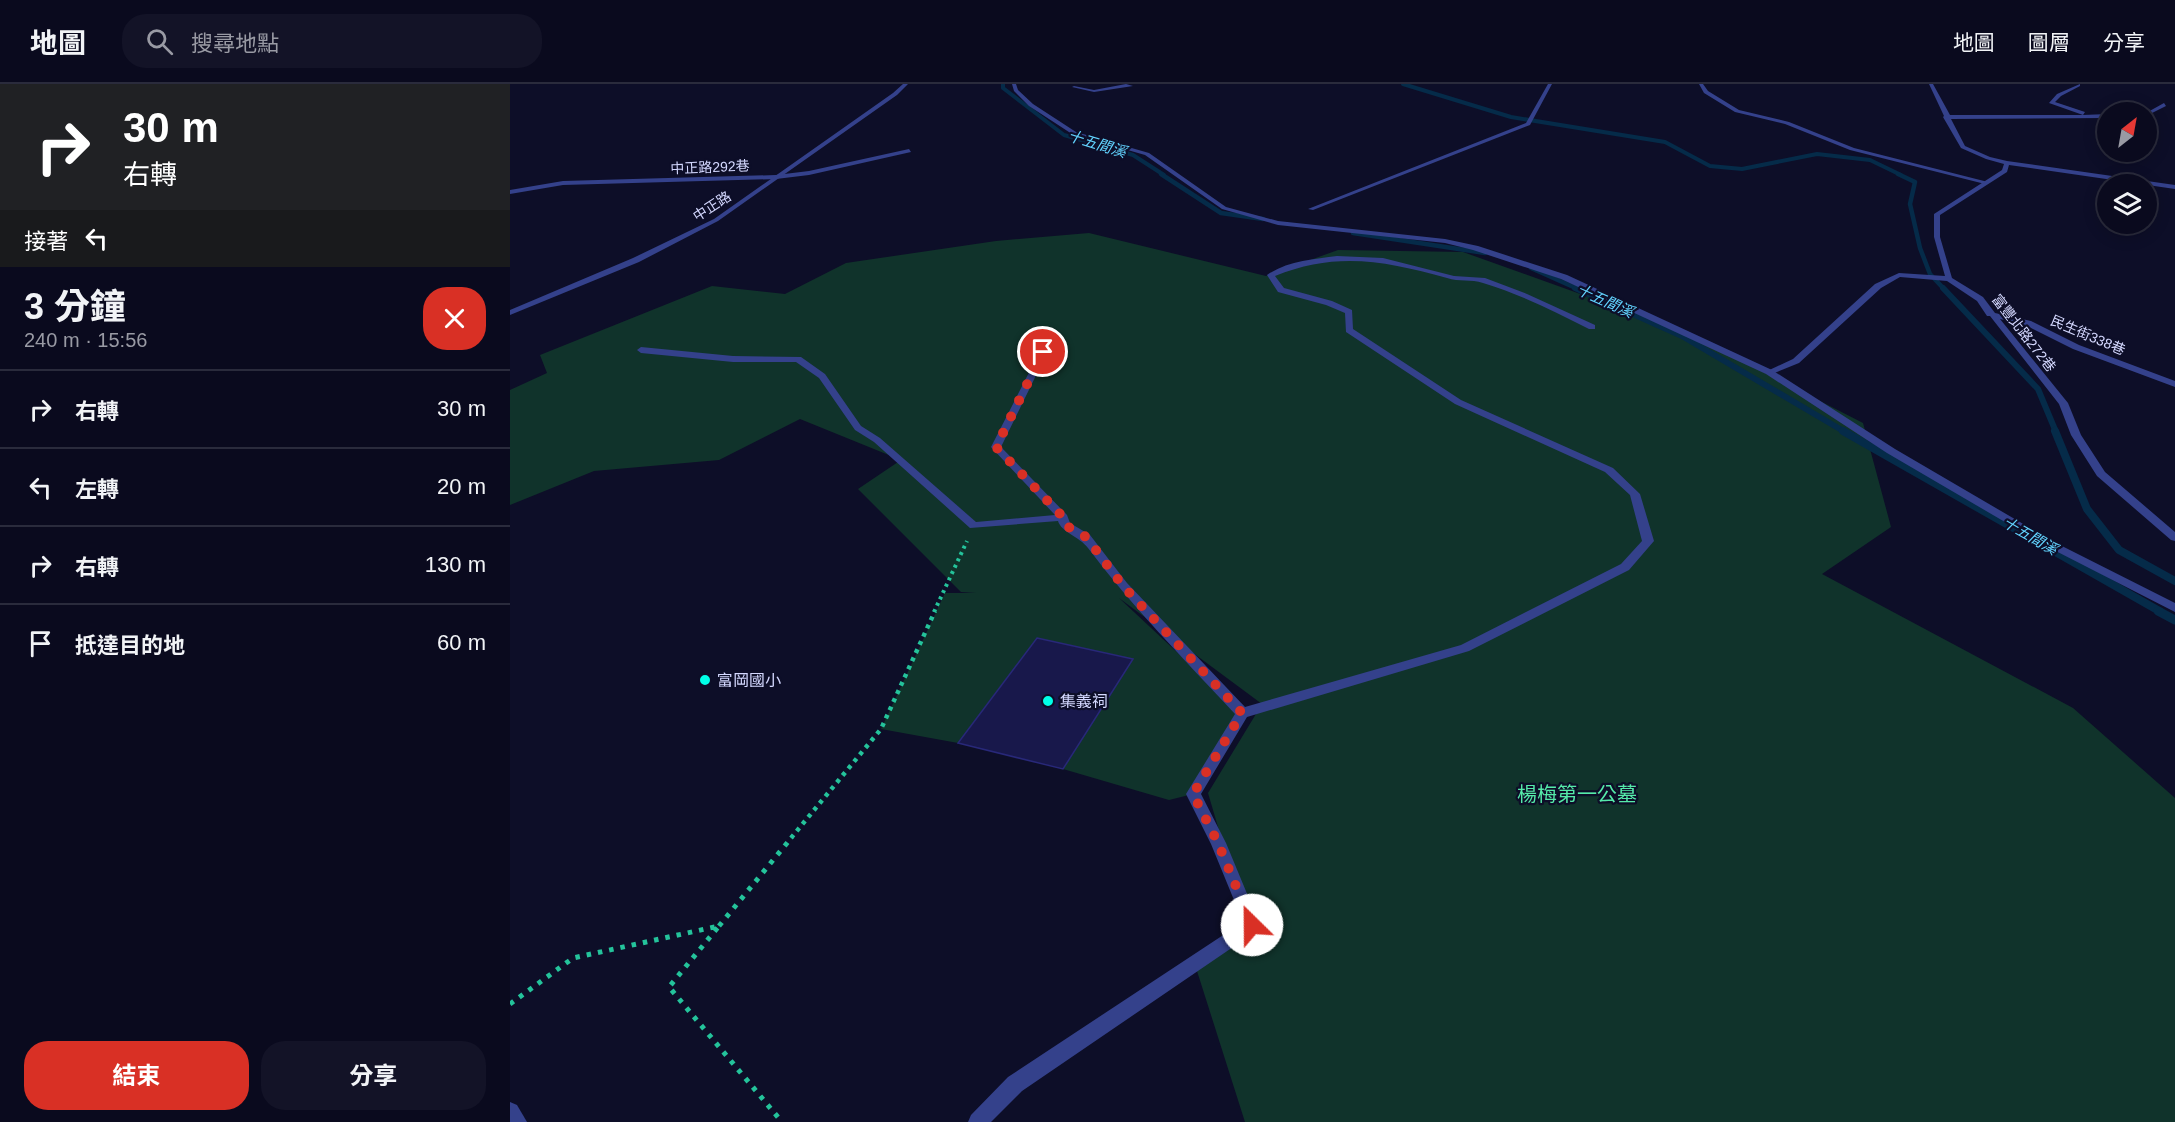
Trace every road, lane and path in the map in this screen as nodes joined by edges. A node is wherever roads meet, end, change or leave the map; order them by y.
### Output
1 (906, 84) edge
2 (1014, 84) edge
3 (1128, 84) edge
4 (1550, 84) edge
5 (1701, 84) edge
6 (1931, 84) edge
7 (2078, 86) dead end
8 (1074, 87) dead end
9 (2164, 105) dead end
10 (2157, 109) edge
11 (2093, 116) junction
12 (2097, 116) edge
13 (1946, 117) junction
14 (909, 151) dead end
15 (2007, 163) junction
16 (776, 177) junction
17 (1984, 182) junction
18 (2175, 188) edge
19 (510, 192) edge
20 (1311, 209) dead end
21 (1948, 279) junction
22 (510, 313) edge
23 (1990, 314) junction
24 (1592, 327) dead end
25 (641, 350) dead end
26 (1043, 352) dead end
27 (1769, 372) junction
28 (2175, 384) edge
29 (1063, 517) junction
30 (974, 526) junction
31 (2175, 538) edge
32 (2175, 608) edge
33 (1242, 713) junction
34 (719, 926) junction
35 (510, 1004) edge
36 (510, 1112) edge
37 (517, 1122) edge
38 (782, 1122) edge
39 (978, 1122) edge

1 - 16 street, 中正路
2 - 27 street
3 - 8 street
4 - 20 street
5 - 17 street
6 - 13 street
7 - 11 street
9 - 10 street
11 - 12 street
11 - 13 street
13 - 15 street
14 - 16 street, 中正路292巷
15 - 17 street
15 - 18 street
16 - 19 street, 中正路292巷
16 - 22 street, 中正路
17 - 21 street
21 - 23 street, 富豐北路272巷
21 - 27 street
23 - 28 street, 民生街338巷
23 - 31 street, 富豐北路272巷
24 - 33 street
25 - 30 street
26 - 29 street
27 - 32 street
29 - 30 street
29 - 33 street
30 - 34 path
33 - 39 street
34 - 35 path
34 - 38 path
36 - 37 street

